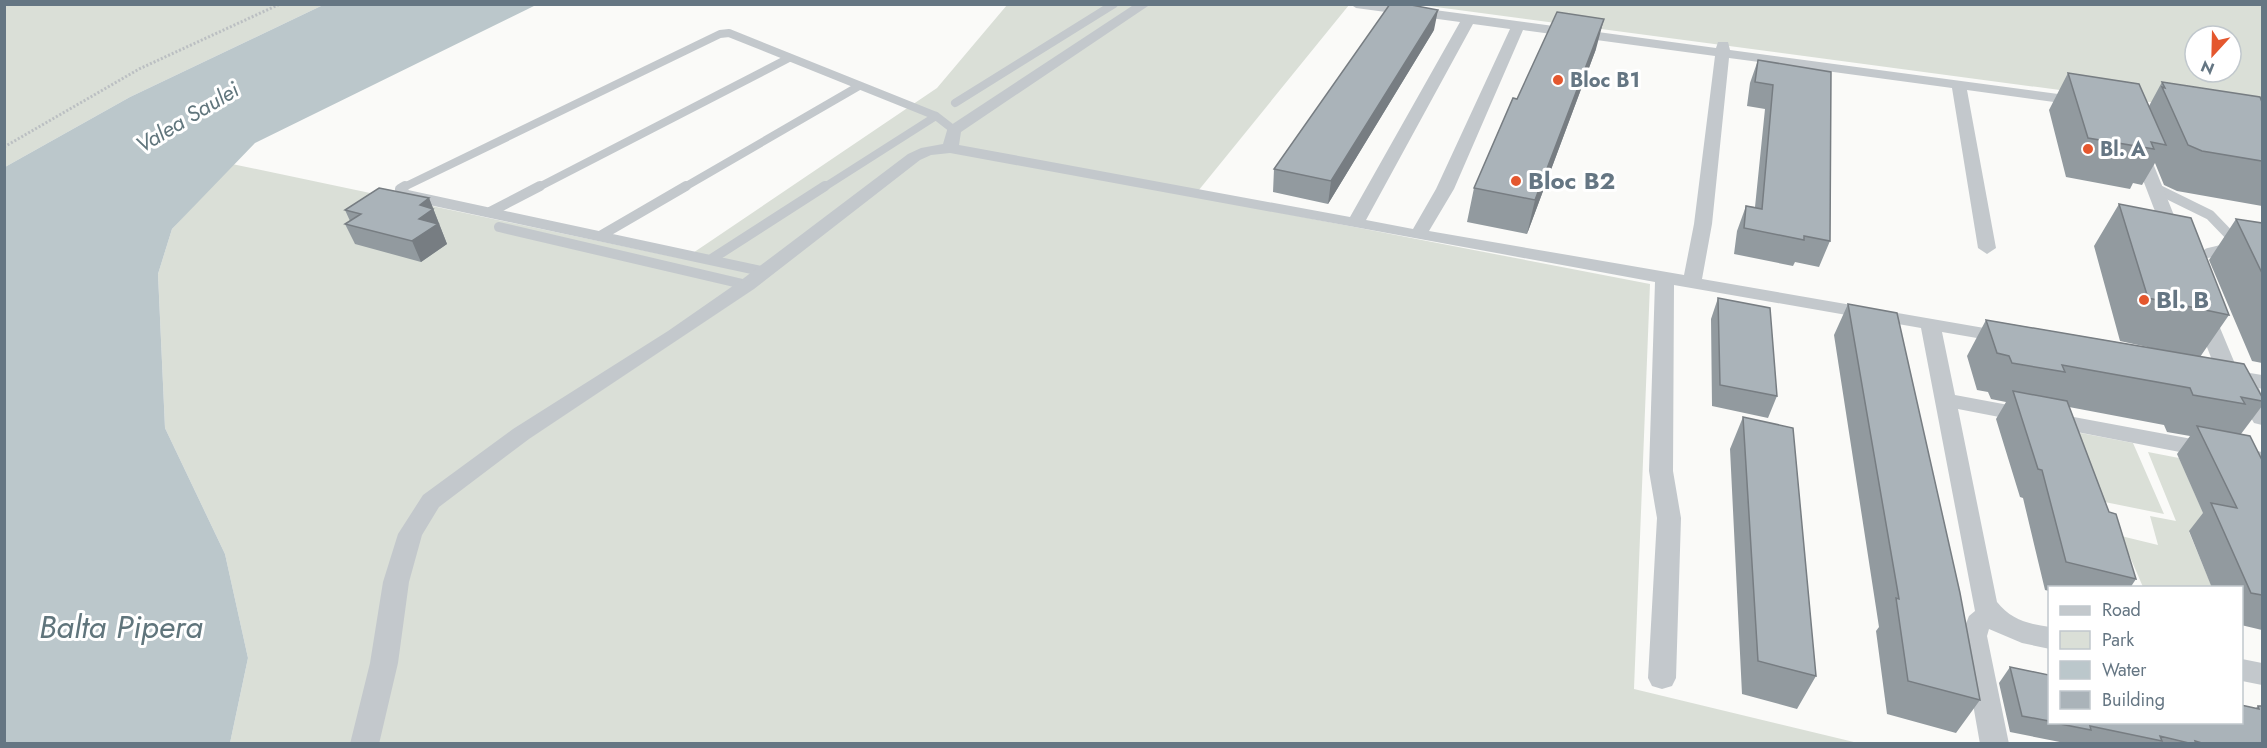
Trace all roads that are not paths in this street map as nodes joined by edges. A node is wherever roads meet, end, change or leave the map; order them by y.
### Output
1 (1114, 4) edge
2 (1145, 4) edge
3 (1356, 4) edge
4 (1422, 4) edge
5 (1468, 20) junction
6 (1518, 26) junction
7 (1723, 49) junction
8 (789, 58) junction
9 (1812, 61) junction
10 (1959, 84) junction
11 (858, 86) junction
12 (955, 103) dead end
13 (936, 116) junction
14 (2131, 127) edge
15 (952, 139) junction
16 (2155, 188) junction
17 (490, 212) junction
18 (1355, 223) junction
19 (499, 227) dead end
20 (1418, 235) junction
21 (600, 236) junction
22 (1987, 248) dead end
23 (2208, 253) dead end
24 (2181, 255) edge
25 (710, 260) junction
26 (766, 272) junction
27 (1665, 278) junction
28 (1692, 282) junction
29 (747, 285) junction
30 (2199, 299) edge
31 (1930, 324) junction
32 (2022, 340) edge
33 (2206, 372) edge
34 (2245, 379) edge
35 (1945, 400) junction
36 (2262, 418) edge
37 (2262, 460) edge
38 (1991, 614) junction
39 (2048, 638) edge
40 (2243, 670) edge
41 (2262, 674) edge
42 (1662, 678) dead end
43 (364, 744) edge
44 (1995, 744) edge

1 - 12 lane
2 - 15 street
3 - 5 street
4 - 7 street
5 - 6 street
5 - 18 street
6 - 7 street
6 - 20 street
7 - 9 street
7 - 28 street
8 - 11 lane
8 - 17 lane
8 - 17 lane
9 - 10 street
9 - 10 street
10 - 22 street
11 - 13 lane
11 - 21 lane
13 - 15 lane
13 - 25 lane
14 - 16 street
15 - 18 street
15 - 26 street
16 - 23 lane
16 - 24 street
17 - 21 lane
18 - 20 street
19 - 29 lane
20 - 27 street
21 - 25 lane
25 - 26 lane
26 - 29 street
27 - 28 street
27 - 42 street
28 - 31 street
29 - 43 street
30 - 34 street
31 - 32 street
31 - 35 street
33 - 34 street
34 - 36 street
35 - 37 street
35 - 38 street
38 - 39 street
38 - 44 street
40 - 41 street

